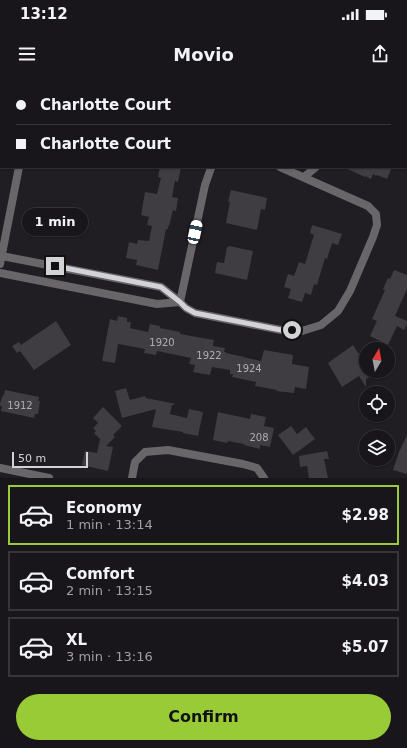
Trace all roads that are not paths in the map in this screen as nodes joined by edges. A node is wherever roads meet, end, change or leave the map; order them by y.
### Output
1 (19, 168) edge
2 (211, 168) edge
3 (282, 168) edge
4 (306, 168) edge
5 (315, 168) edge
6 (304, 178) junction
7 (2, 256) junction
8 (0, 264) edge
9 (0, 273) edge
10 (180, 302) junction
11 (0, 468) edge
12 (49, 478) edge
13 (132, 478) edge
14 (264, 478) edge

1 - 7 street
2 - 10 street
3 - 6 street
4 - 6 street
5 - 6 street
6 - 10 street
7 - 8 street
7 - 10 street
9 - 10 street
11 - 12 street
13 - 14 street

